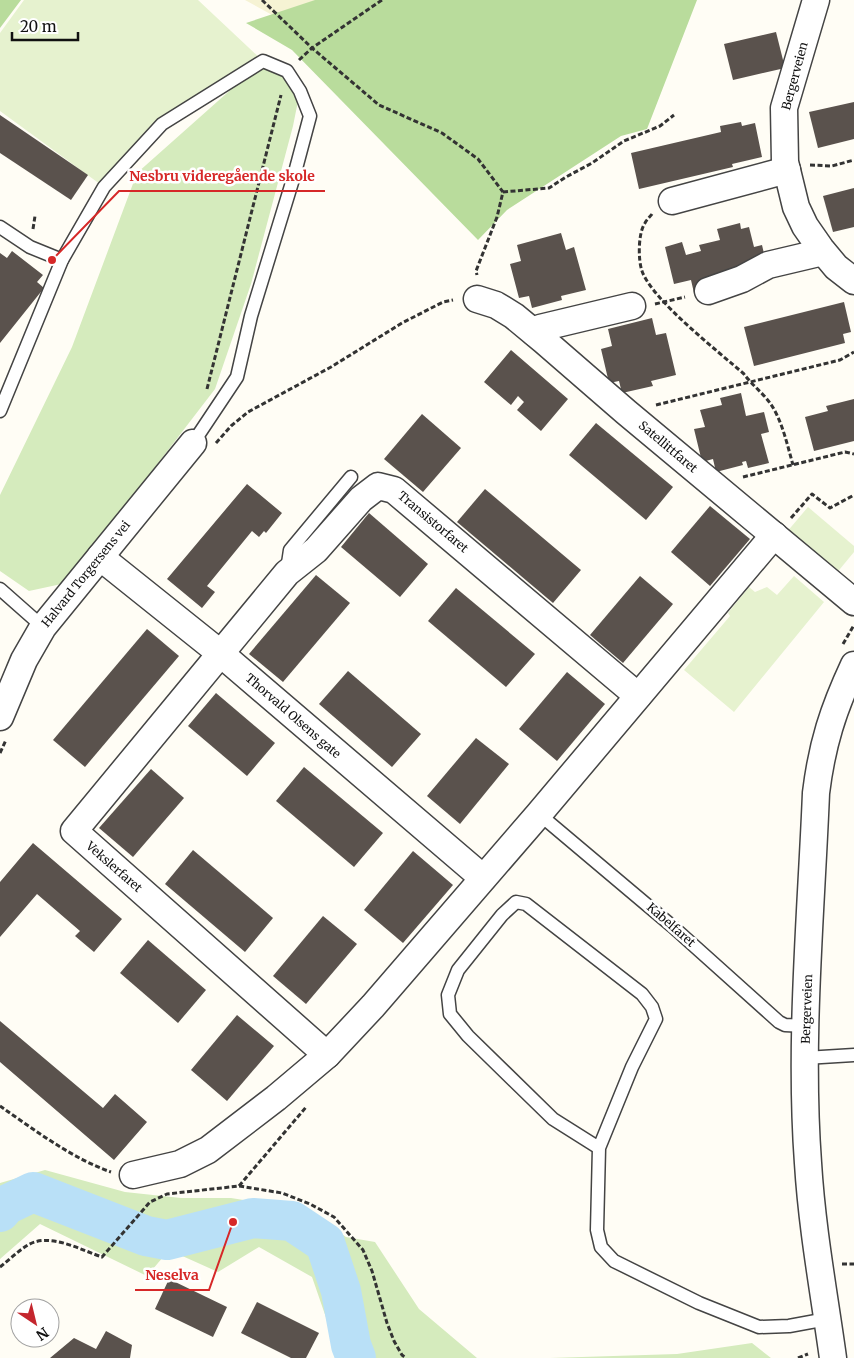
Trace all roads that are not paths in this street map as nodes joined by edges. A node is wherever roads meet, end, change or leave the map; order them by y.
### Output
1 (816, 0) edge
2 (787, 170) junction
3 (672, 201) road end
4 (0, 227) edge
5 (823, 252) junction
6 (62, 260) junction
7 (854, 281) edge
8 (708, 291) road end
9 (478, 299) road end
10 (632, 306) road end
11 (535, 333) junction
12 (0, 411) edge
13 (194, 443) joint
14 (351, 477) dead end
15 (774, 535) junction
16 (100, 557) junction
17 (287, 573) junction
18 (0, 589) edge
19 (854, 602) edge
20 (43, 627) junction
21 (220, 653) junction
22 (854, 665) edge
23 (638, 696) junction
24 (0, 717) edge
25 (539, 814) junction
26 (483, 878) junction
27 (806, 1026) junction
28 (328, 1054) junction
29 (854, 1055) edge
30 (805, 1058) junction
31 (599, 1148) junction
32 (133, 1175) road end
33 (828, 1319) junction
34 (823, 1355) edge

1 - 2 street, Bergerveien
2 - 3 street
2 - 5 street, Bergerveien
4 - 6 lane
5 - 7 street, Bergerveien
5 - 8 street
6 - 12 lane
6 - 13 lane
9 - 11 street, Satellittfaret
10 - 11 street
11 - 15 street, Satellittfaret
13 - 16 street, Halvard Torgersens vei
14 - 17 lane
15 - 19 street, Satellittfaret
15 - 23 street
16 - 20 street, Halvard Torgersens vei
16 - 21 street, Thorvald Olsens gate
17 - 21 street, Transistorfaret
17 - 23 street, Transistorfaret
18 - 20 lane
20 - 24 street, Halvard Torgersens vei
21 - 26 street, Thorvald Olsens gate
21 - 28 street, Vekslerfaret
22 - 27 street, Bergerveien
23 - 25 street
25 - 26 street
25 - 27 lane, Kabelfaret
26 - 28 street
27 - 30 street, Bergerveien
28 - 32 street
29 - 30 lane
30 - 33 street, Bergerveien
31 - 31 lane
31 - 33 lane
33 - 34 street, Bergerveien

